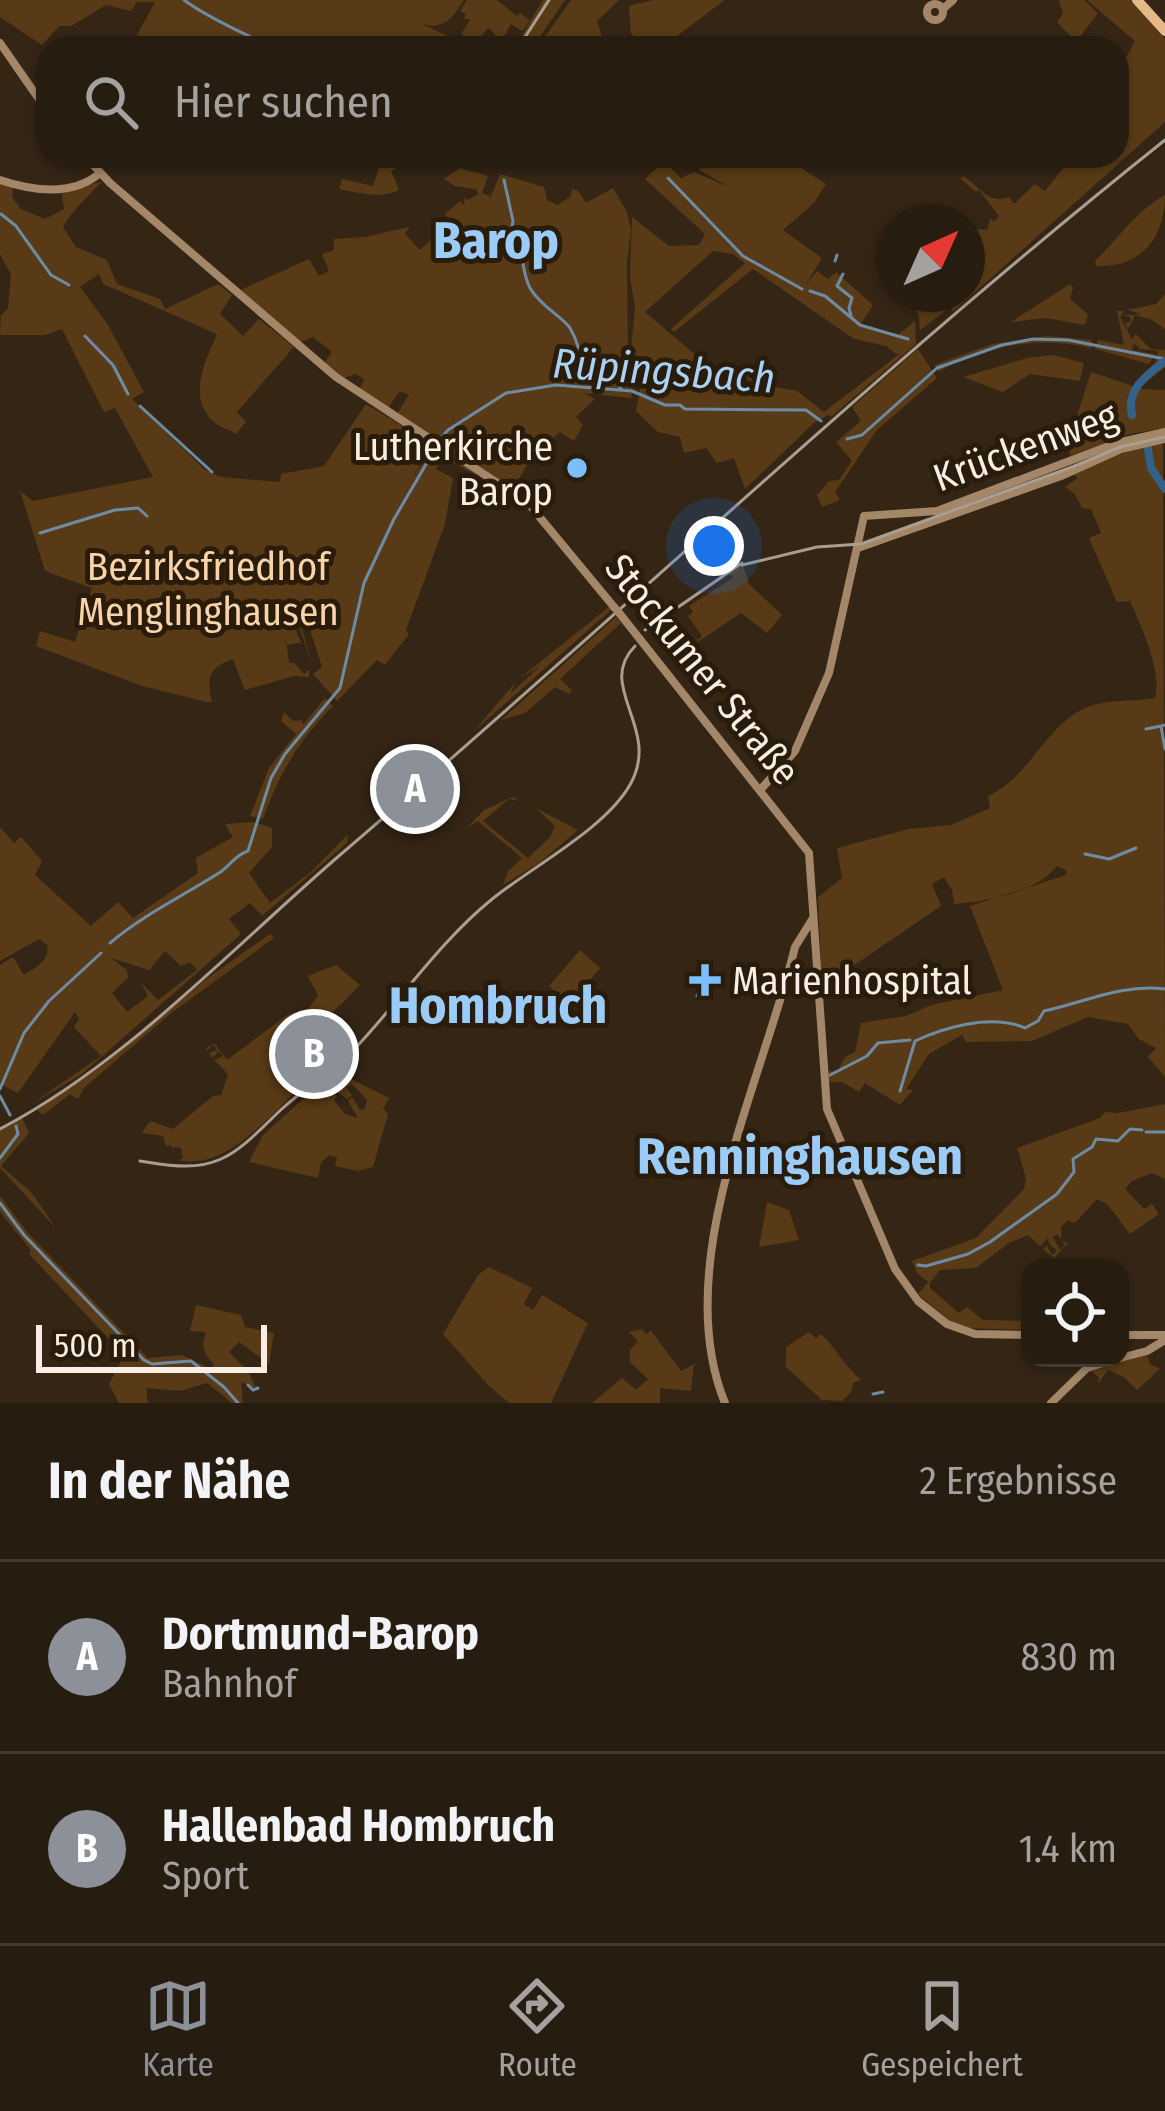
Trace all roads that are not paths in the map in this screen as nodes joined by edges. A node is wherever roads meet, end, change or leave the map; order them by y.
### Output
1 (1137, 0) edge
2 (1147, 0) edge
3 (1165, 20) edge
4 (1165, 31) edge
5 (0, 43) edge
6 (36, 95) edge
7 (96, 168) edge
8 (100, 173) junction
9 (0, 180) edge
10 (1165, 436) edge
11 (1059, 471) junction
12 (858, 546) junction
13 (761, 789) junction
14 (813, 917) junction
15 (800, 938) junction
16 (814, 938) junction
17 (795, 950) junction
18 (1021, 1335) edge
19 (1129, 1336) edge
20 (1165, 1338) edge
21 (1129, 1356) edge
22 (1081, 1367) edge
23 (725, 1403) edge
24 (1051, 1403) edge

1 - 4 highway
2 - 3 highway
5 - 6 main road
7 - 8 main road, Stockumer Straße
8 - 9 main road
8 - 13 main road, Stockumer Straße
10 - 11 main road, Krückenweg
11 - 12 main road, Krückenweg
11 - 12 main road, Krückenweg
12 - 13 main road
13 - 14 main road, Stockumer Straße
14 - 15 main road
14 - 16 main road, Stockumer Straße
15 - 16 main road
15 - 17 main road
16 - 17 main road
16 - 18 main road, Stockumer Straße
17 - 23 main road
19 - 20 main road
20 - 21 main road
22 - 24 main road

